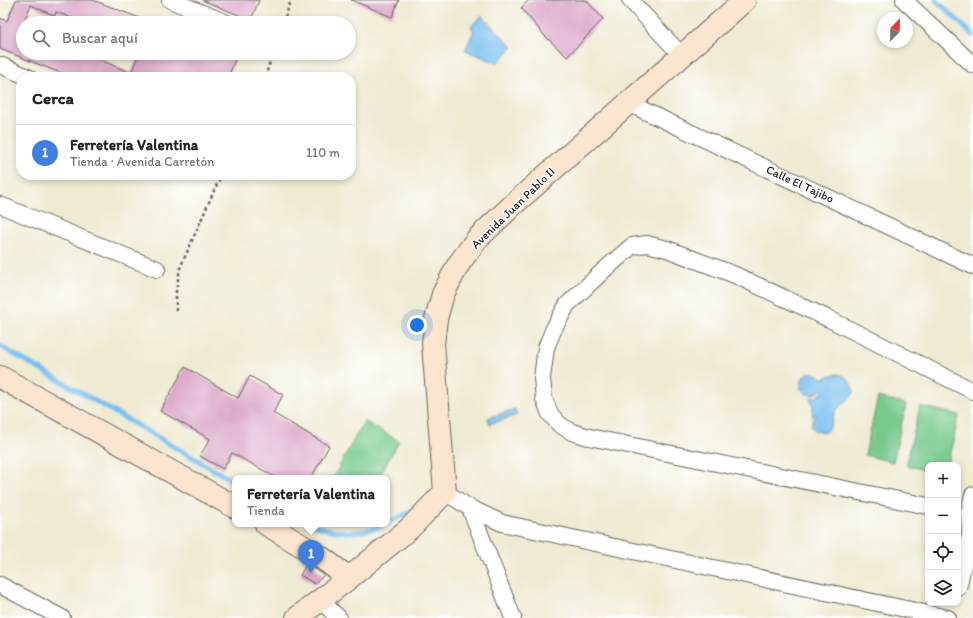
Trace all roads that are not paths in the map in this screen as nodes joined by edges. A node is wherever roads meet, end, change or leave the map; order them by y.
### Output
1 (170, 0) edge
2 (630, 0) edge
3 (745, 0) edge
4 (904, 0) edge
5 (210, 16) edge
6 (682, 56) junction
7 (0, 65) edge
8 (973, 65) edge
9 (16, 72) edge
10 (628, 103) junction
11 (0, 204) edge
12 (973, 266) edge
13 (157, 269) dead end
14 (0, 377) edge
15 (973, 391) edge
16 (445, 492) junction
17 (973, 494) edge
18 (232, 505) edge
19 (925, 505) edge
20 (470, 508) junction
21 (964, 512) edge
22 (271, 527) edge
23 (961, 575) edge
24 (349, 578) junction
25 (0, 585) edge
26 (320, 600) junction
27 (62, 618) edge
28 (297, 618) edge
29 (339, 618) edge
30 (513, 618) edge
31 (948, 618) edge

1 - 5 street
2 - 6 street
3 - 6 street, Avenida Juan Pablo II
4 - 8 street
6 - 10 street, Avenida Juan Pablo II
7 - 9 street
10 - 12 street, Calle El Tajibo
10 - 16 street, Avenida Juan Pablo II
11 - 13 street
14 - 18 street
15 - 19 street
16 - 20 street
16 - 24 street
17 - 21 street
20 - 30 street
20 - 31 street
21 - 23 street
22 - 24 street
24 - 26 street
25 - 27 street
26 - 28 street
26 - 29 street

